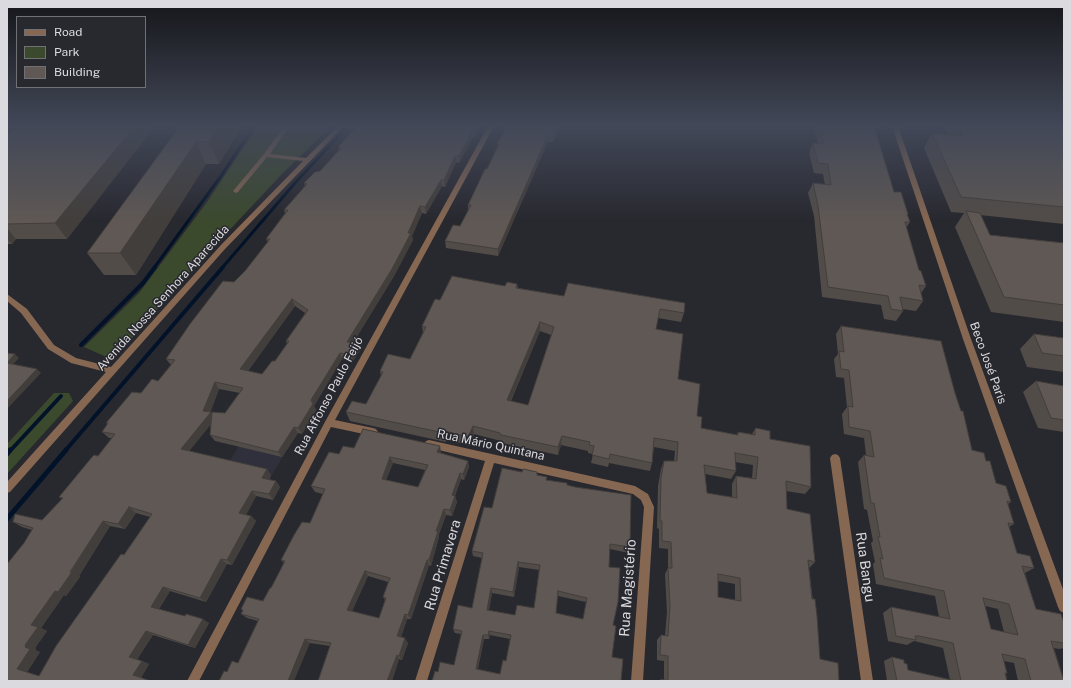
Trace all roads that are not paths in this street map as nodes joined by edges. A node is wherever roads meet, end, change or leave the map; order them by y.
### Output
1 (264, 158) edge
2 (288, 158) edge
3 (473, 158) edge
4 (906, 158) edge
5 (307, 160) joint
6 (236, 191) dead end
7 (7, 297) edge
8 (113, 371) junction
9 (328, 423) junction
10 (383, 434) edge
11 (422, 442) edge
12 (491, 457) junction
13 (835, 458) dead end
14 (7, 489) edge
15 (645, 497) joint
16 (1064, 607) edge
17 (193, 681) edge
18 (421, 681) edge
19 (637, 681) edge
20 (867, 681) edge

1 - 6 street
2 - 5 street
3 - 9 street, Rua Affonso Paulo Feijó
4 - 16 street, Beco José Paris
5 - 8 street, Avenida Nossa Senhora Aparecida
7 - 8 street
8 - 14 street, Avenida Nossa Senhora Aparecida
9 - 10 street
9 - 17 street, Rua Affonso Paulo Feijó
11 - 12 street, Rua Mário Quintana
12 - 15 street, Rua Mário Quintana
12 - 18 street, Rua Primavera
13 - 20 street, Rua Bangu
15 - 19 street, Rua Magistério

